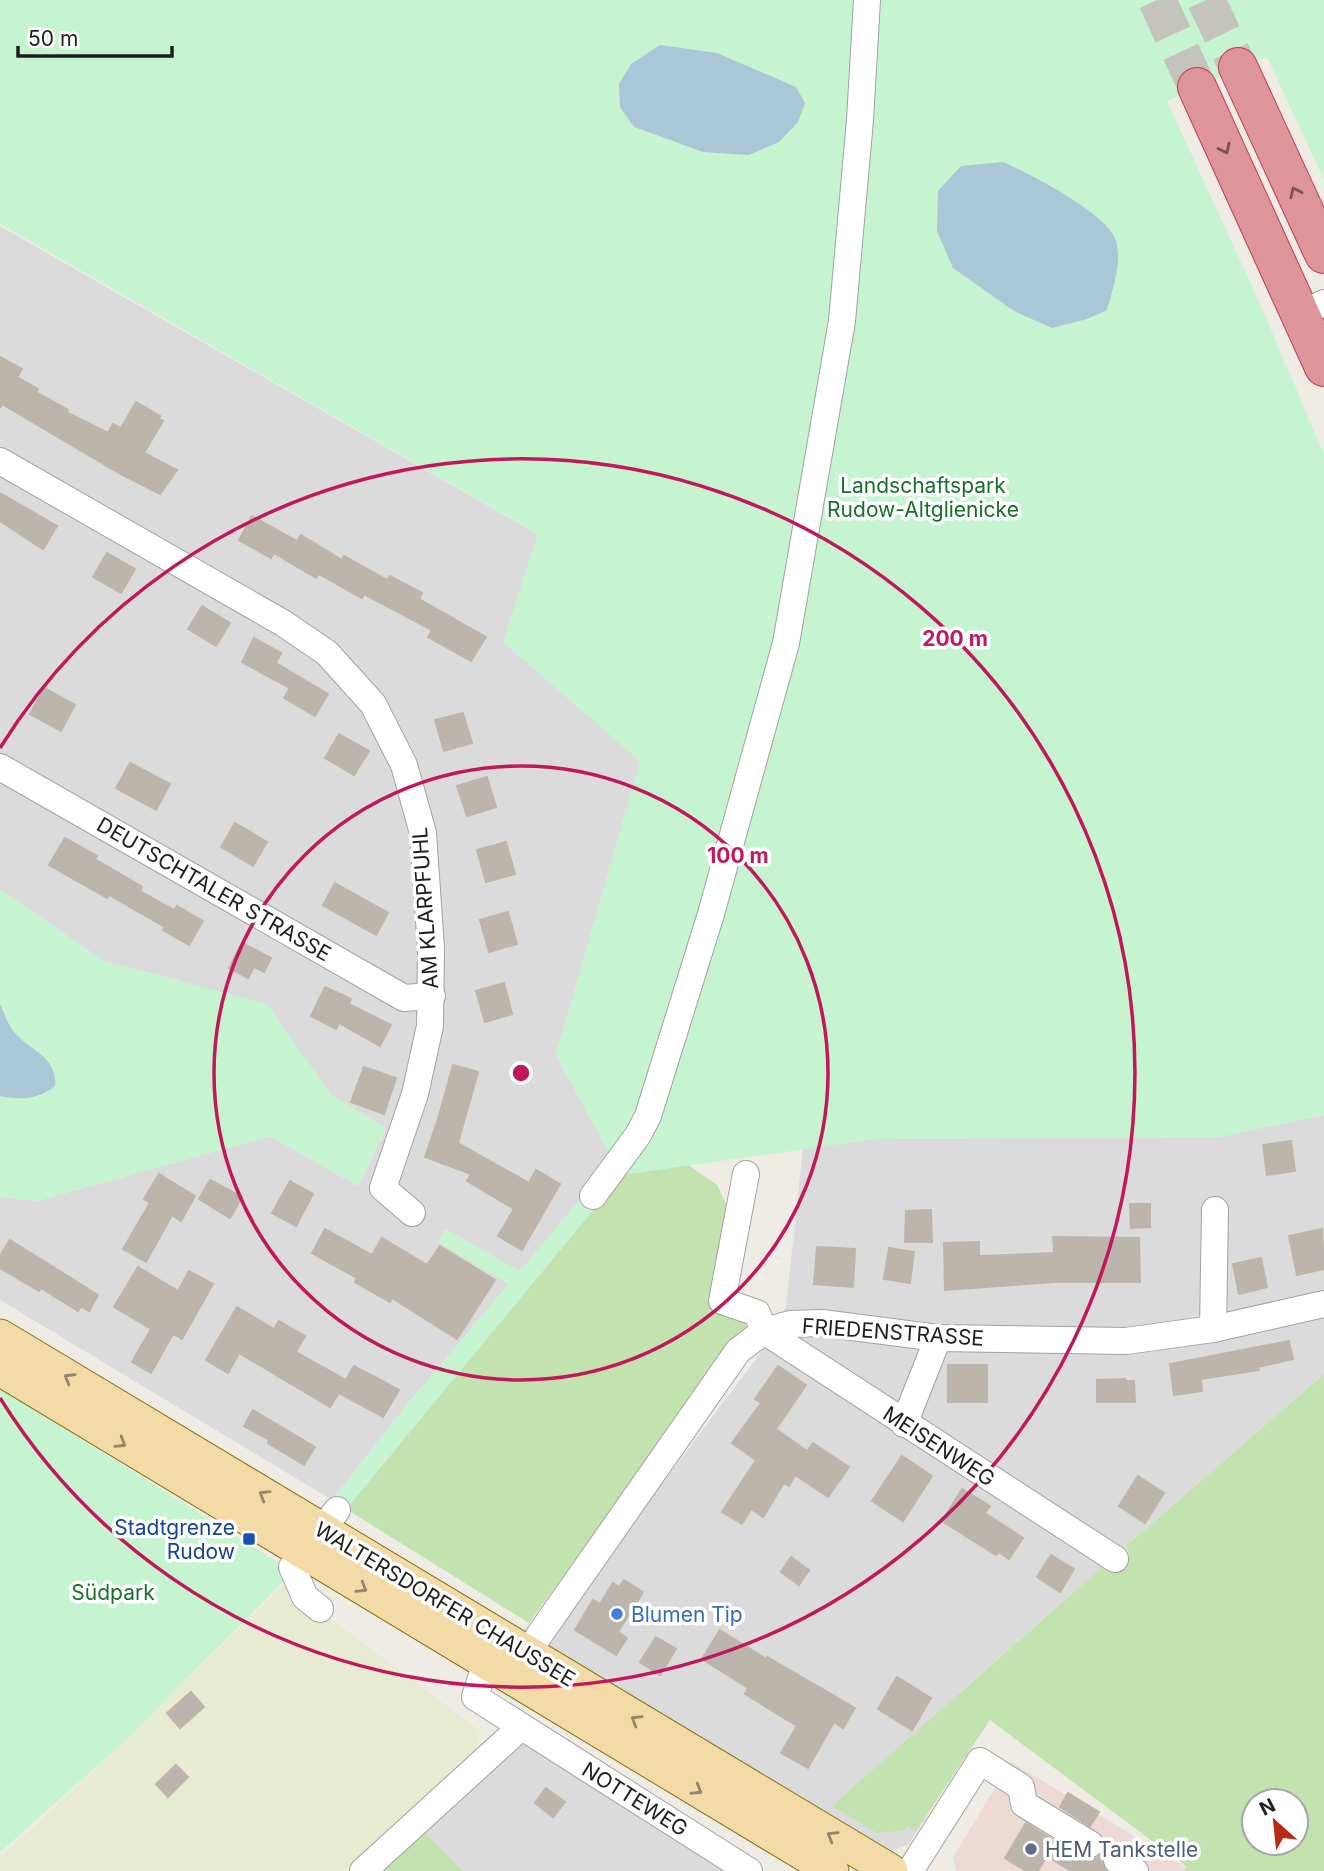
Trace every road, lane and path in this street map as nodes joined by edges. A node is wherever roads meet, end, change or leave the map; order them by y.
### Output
1 (867, 0) edge
2 (1238, 67) tunnel mouth
3 (1197, 87) tunnel mouth
4 (1324, 254) edge
5 (1312, 309) edge
6 (1324, 367) edge
7 (0, 461) edge
8 (0, 766) edge
9 (432, 996) junction
10 (746, 1174) dead end
11 (593, 1196) dead end
12 (1215, 1210) dead end
13 (412, 1213) dead end
14 (1324, 1304) edge
15 (1213, 1329) junction
16 (764, 1331) junction
17 (0, 1336) edge
18 (938, 1338) junction
19 (0, 1370) edge
20 (904, 1424) junction
21 (326, 1540) junction
22 (1115, 1559) dead end
23 (320, 1609) dead end
24 (509, 1665) junction
25 (522, 1727) junction
26 (1090, 1844) dead end
27 (363, 1871) edge
28 (749, 1871) edge
29 (832, 1871) edge
30 (891, 1871) edge
31 (910, 1871) edge

1 - 11 street
4 -> 2 highway
3 -> 5 highway
5 - 6 highway
7 - 9 street, AM KLARPFUHL
8 - 9 street, DEUTSCHTALER STRASSE
9 - 13 street, AM KLARPFUHL
10 - 16 street, MEISENWEG
12 - 15 street
14 - 15 street, FRIEDENSTRASSE
15 - 18 street, FRIEDENSTRASSE
16 - 18 street, FRIEDENSTRASSE
16 - 20 street, MEISENWEG
16 - 24 street, FRIEDENSTRASSE
21 -> 17 main road, WALTERSDORFER CHAUSSEE
18 - 20 street
19 -> 21 main road, WALTERSDORFER CHAUSSEE
20 - 22 street, MEISENWEG
21 - 23 street
21 - 24 main road, WALTERSDORFER CHAUSSEE
24 - 25 street, NOTTEWEG
24 -> 29 main road, WALTERSDORFER CHAUSSEE
30 -> 24 main road, WALTERSDORFER CHAUSSEE
25 - 27 street
25 - 28 street, NOTTEWEG
26 - 31 street

